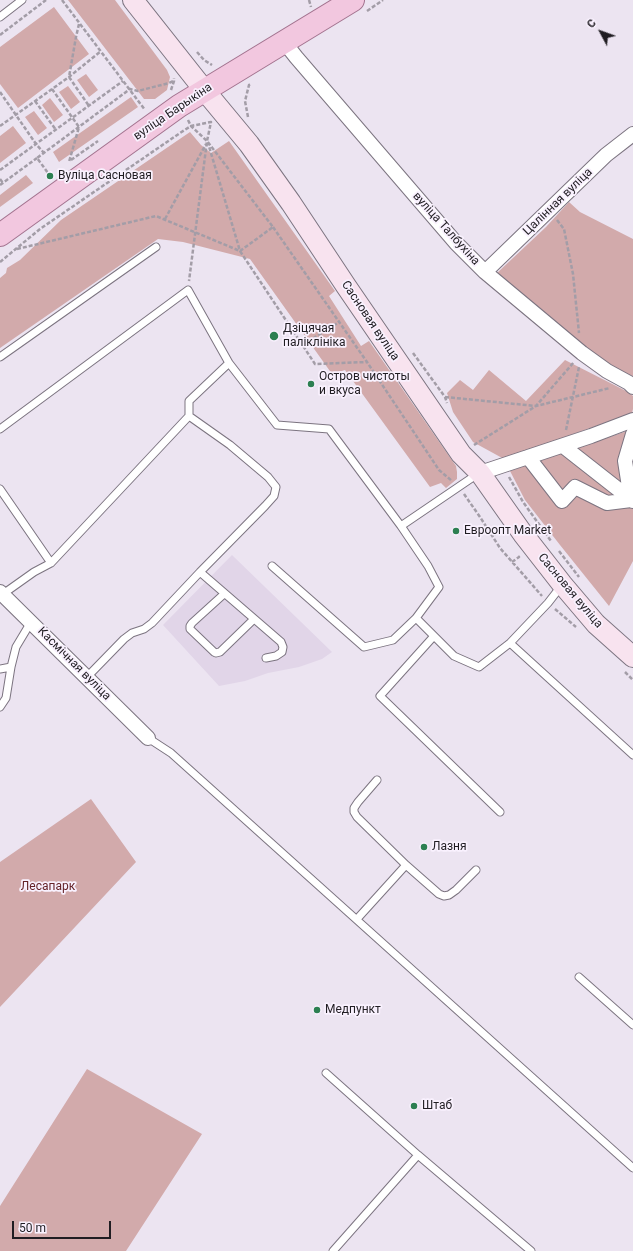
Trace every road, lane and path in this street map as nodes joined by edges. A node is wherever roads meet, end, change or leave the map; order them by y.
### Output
1 (22, 0) edge
2 (46, 0) edge
3 (62, 0) edge
4 (133, 0) edge
5 (309, 0) edge
6 (353, 0) edge
7 (311, 8) dead end
8 (0, 17) edge
9 (80, 23) junction
10 (0, 35) edge
11 (285, 43) junction
12 (101, 51) junction
13 (69, 77) junction
14 (123, 81) junction
15 (174, 81) dead end
16 (250, 85) dead end
17 (52, 89) junction
18 (130, 89) junction
19 (205, 91) junction
20 (0, 92) edge
21 (4, 98) junction
22 (0, 101) edge
23 (35, 101) junction
24 (245, 101) dead end
25 (89, 106) junction
26 (145, 110) dead end
27 (16, 115) junction
28 (72, 118) junction
29 (188, 120) dead end
30 (0, 126) edge
31 (191, 126) junction
32 (79, 127) junction
33 (56, 130) junction
34 (633, 134) edge
35 (207, 141) junction
36 (36, 144) junction
37 (44, 153) junction
38 (37, 158) junction
39 (69, 162) dead end
40 (0, 170) edge
41 (50, 176) dead end
42 (0, 179) edge
43 (3, 183) junction
44 (0, 185) edge
45 (548, 211) junction
46 (164, 219) junction
47 (273, 227) junction
48 (195, 232) junction
49 (0, 235) edge
50 (156, 247) dead end
51 (17, 249) junction
52 (240, 251) junction
53 (0, 262) edge
54 (485, 272) junction
55 (188, 290) junction
56 (339, 322) junction
57 (303, 345) junction
58 (415, 354) dead end
59 (582, 354) junction
60 (0, 357) edge
61 (368, 362) junction
62 (229, 363) junction
63 (632, 385) edge
64 (573, 397) junction
65 (536, 406) junction
66 (190, 416) junction
67 (633, 420) edge
68 (0, 429) edge
69 (633, 434) edge
70 (563, 446) junction
71 (478, 450) dead end
72 (528, 457) junction
73 (502, 466) junction
74 (480, 473) junction
75 (459, 487) junction
76 (0, 489) edge
77 (632, 500) edge
78 (401, 526) junction
79 (501, 532) dead end
80 (492, 535) junction
81 (519, 557) dead end
82 (512, 562) junction
83 (51, 563) junction
84 (272, 566) dead end
85 (200, 572) junction
86 (521, 573) dead end
87 (582, 580) dead end
88 (562, 584) junction
89 (2, 593) edge
90 (224, 594) junction
91 (416, 618) junction
92 (254, 619) junction
93 (31, 622) junction
94 (434, 636) junction
95 (510, 643) junction
96 (630, 652) edge
97 (266, 658) dead end
98 (11, 667) junction
99 (0, 669) edge
100 (87, 677) junction
101 (0, 707) edge
102 (148, 738) joint
103 (633, 755) edge
104 (377, 780) dead end
105 (500, 812) dead end
106 (406, 865) junction
107 (476, 870) dead end
108 (356, 919) junction
109 (579, 976) dead end
110 (633, 1025) edge
111 (326, 1073) dead end
112 (418, 1155) junction
113 (633, 1168) edge
114 (333, 1251) edge
115 (531, 1251) edge

1 - 8 lane
2 - 10 path
3 - 9 path
4 - 19 main road, Сасновая вуліца
5 - 7 path
6 - 11 main road, вуліца Барыкіна
9 - 12 path
9 - 13 path
11 - 19 main road, вуліца Барыкіна
11 - 54 street, вуліца Талбухіна
12 - 13 path
12 - 14 path
13 - 17 path
13 - 25 path
14 - 18 path
14 - 25 path
15 - 18 path
16 - 24 path
17 - 23 path
17 - 28 path
18 - 26 path
18 - 32 path
19 - 49 main road, вуліца Барыкіна
19 - 74 main road, Сасновая вуліца
20 - 21 path
21 - 22 path
21 - 27 path
23 - 27 path
23 - 33 path
25 - 28 path
27 - 30 path
27 - 36 path
28 - 32 path
28 - 33 path
29 - 31 path
31 - 35 path
31 - 35 path
31 - 51 path
32 - 37 path
32 - 39 path
33 - 36 path
34 - 45 street, Цалінная вуліца
35 - 46 path
35 - 47 path
35 - 48 path
35 - 52 path
36 - 37 path
36 - 40 path
37 - 38 path
38 - 41 path
38 - 43 path
42 - 43 path
43 - 44 path
45 - 54 street, Цалінная вуліца
45 - 59 path
46 - 48 path
46 - 51 path
47 - 52 path
47 - 56 path
48 - 52 path
48 - 55 path
50 - 60 lane
51 - 53 path
52 - 57 path
54 - 59 street, вуліца Талбухіна
55 - 62 lane
55 - 68 lane
56 - 57 path
56 - 61 path
57 - 61 path
58 - 65 path
59 - 63 street, вуліца Талбухіна
59 - 64 path
59 - 65 path
61 - 75 path
62 - 66 lane
62 - 78 lane
63 - 64 path
64 - 65 path
64 - 70 path
65 - 71 path
66 - 83 lane
66 - 85 lane
67 - 70 street
69 - 77 street
70 - 72 street
70 - 77 street
72 - 73 street
72 - 77 street
73 - 74 street
73 - 87 path
74 - 75 lane
74 - 88 main road, Сасновая вуліца
75 - 78 lane
75 - 80 path
76 - 83 lane
78 - 91 lane
79 - 80 path
80 - 82 path
81 - 82 path
82 - 86 path
83 - 89 lane
84 - 91 lane
85 - 90 lane
85 - 100 lane
88 - 95 lane
88 - 96 main road, Сасновая вуліца
89 - 93 street, Касмічная вуліца
90 - 92 lane
90 - 92 lane
91 - 94 lane
92 - 97 lane
93 - 98 lane
93 - 100 street, Касмічная вуліца
94 - 95 lane
94 - 105 lane
95 - 103 lane
98 - 99 lane
98 - 101 lane
100 - 102 street, Касмічная вуліца
102 - 108 lane
104 - 106 lane
106 - 107 lane
106 - 108 lane
108 - 113 lane
109 - 110 lane
111 - 112 lane
112 - 114 lane
112 - 115 lane

